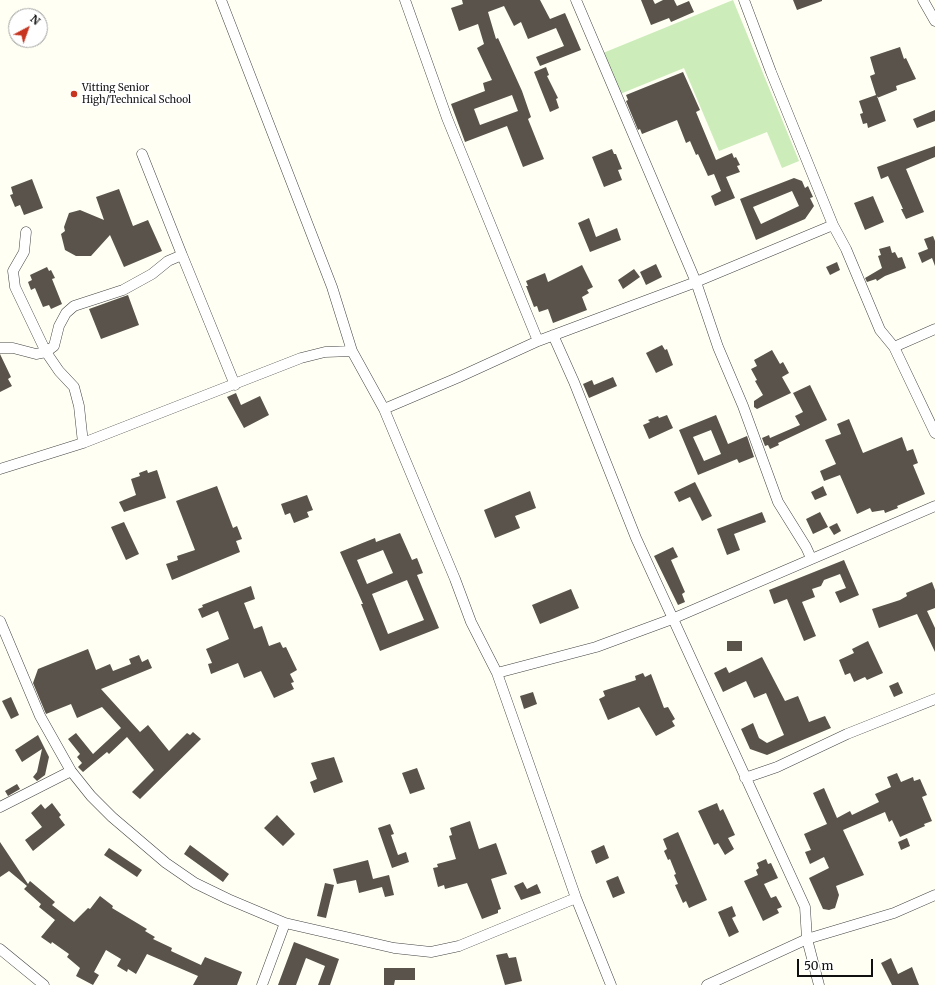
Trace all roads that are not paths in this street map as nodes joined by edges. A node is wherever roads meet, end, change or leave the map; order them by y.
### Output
1 (221, 0) edge
2 (405, 0) edge
3 (576, 0) edge
4 (744, 0) edge
5 (923, 0) edge
6 (935, 21) edge
7 (142, 154) dead end
8 (833, 225) junction
9 (26, 232) dead end
10 (182, 255) junction
11 (696, 282) junction
12 (935, 329) edge
13 (553, 335) junction
14 (538, 341) junction
15 (0, 348) edge
16 (894, 348) junction
17 (352, 351) junction
18 (46, 352) junction
19 (235, 385) junction
20 (384, 409) junction
21 (935, 433) edge
22 (83, 443) junction
23 (0, 469) edge
24 (935, 506) edge
25 (811, 558) junction
26 (672, 619) junction
27 (0, 621) edge
28 (497, 673) junction
29 (935, 699) edge
30 (71, 772) junction
31 (745, 778) junction
32 (0, 807) edge
33 (935, 895) edge
34 (576, 898) junction
35 (285, 923) junction
36 (806, 939) junction
37 (0, 949) edge
38 (44, 985) edge
39 (262, 985) edge
40 (611, 985) edge
41 (707, 985) edge
42 (819, 985) edge

1 - 17 street
2 - 14 street
3 - 11 street
4 - 8 street
5 - 6 street
7 - 10 street
8 - 11 street
8 - 16 street
9 - 18 street
10 - 18 street
10 - 19 street
11 - 13 street
11 - 25 street
12 - 16 street
13 - 14 street
13 - 26 street
14 - 20 street
15 - 18 street
16 - 21 street
17 - 19 street
17 - 20 street
18 - 22 street
19 - 22 street
20 - 28 street
22 - 23 street
24 - 25 street
25 - 26 street
26 - 28 street
26 - 31 street
27 - 30 street
28 - 34 street
29 - 31 street
30 - 32 street
30 - 35 street
31 - 36 street
33 - 36 street
34 - 35 street
34 - 40 street
35 - 39 street
36 - 41 street
36 - 42 street
37 - 38 street

